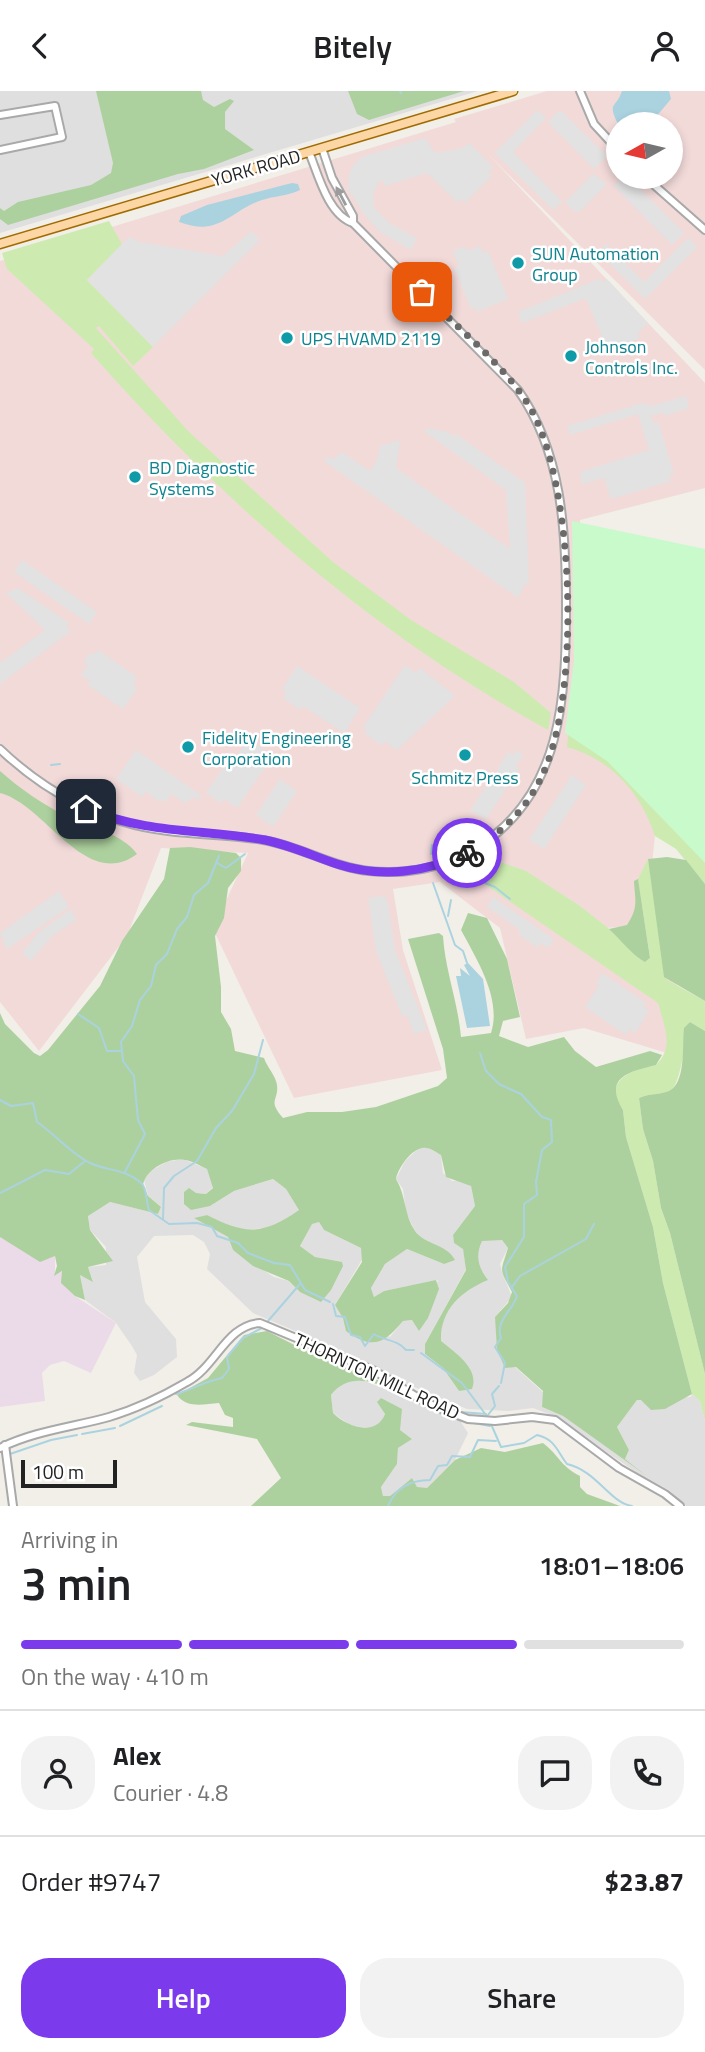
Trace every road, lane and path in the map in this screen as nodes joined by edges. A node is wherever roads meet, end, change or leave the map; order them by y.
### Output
1 (513, 91) edge
2 (580, 91) edge
3 (0, 115) edge
4 (606, 137) edge
5 (322, 148) junction
6 (0, 150) edge
7 (309, 152) junction
8 (657, 189) edge
9 (353, 223) junction
10 (705, 230) edge
11 (0, 244) edge
12 (0, 749) edge
13 (2, 1446) edge
14 (13, 1506) edge
15 (680, 1506) edge

1 - 5 main road, YORK ROAD
2 - 4 street
3 - 6 street
5 - 7 main road, YORK ROAD
9 -> 5 street
7 - 9 street
7 - 11 main road, YORK ROAD
8 - 10 street
9 - 12 street
13 - 14 street
13 - 15 street, THORNTON MILL ROAD

